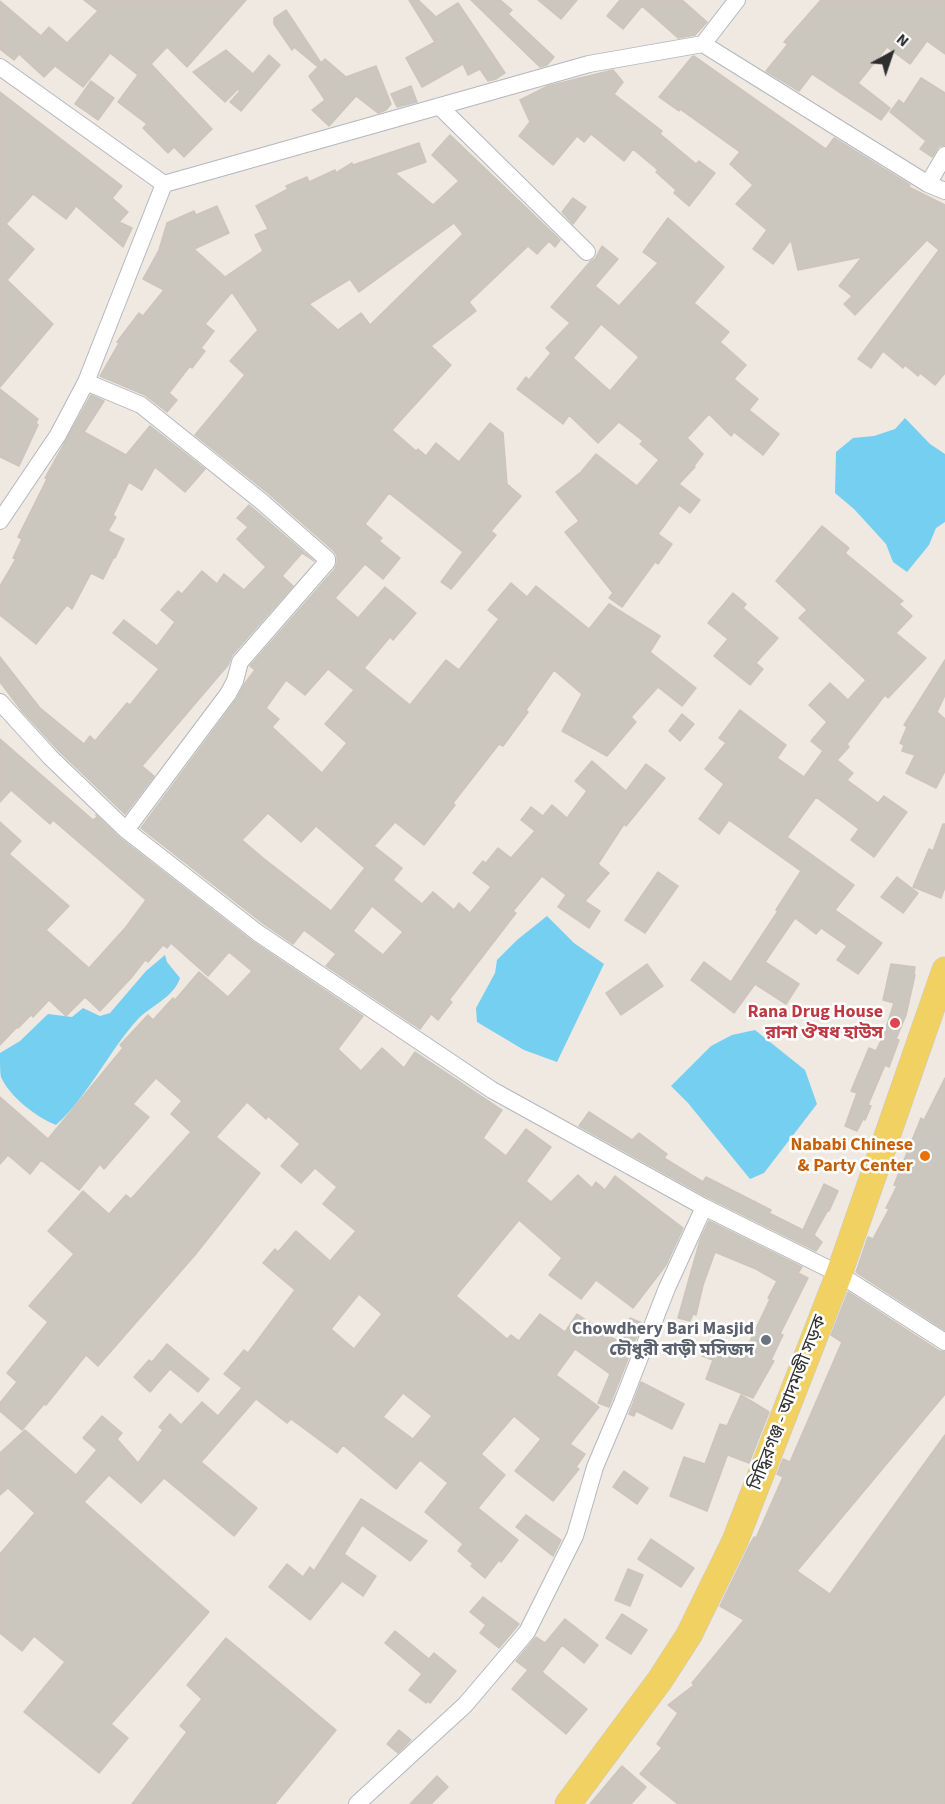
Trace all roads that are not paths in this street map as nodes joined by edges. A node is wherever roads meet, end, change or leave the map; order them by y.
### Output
1 (737, 0) edge
2 (703, 44) junction
3 (0, 67) edge
4 (439, 106) junction
5 (945, 155) edge
6 (164, 184) junction
7 (928, 184) junction
8 (945, 191) edge
9 (587, 252) dead end
10 (86, 382) junction
11 (0, 521) edge
12 (0, 702) edge
13 (126, 830) junction
14 (945, 970) edge
15 (704, 1207) junction
16 (839, 1274) junction
17 (945, 1342) edge
18 (357, 1804) edge
19 (568, 1804) edge

1 - 2 street
2 - 4 street
2 - 7 street
3 - 6 street
4 - 6 street
4 - 9 street
5 - 7 street
6 - 10 street
7 - 8 street
10 - 11 street
10 - 13 street
12 - 13 street
13 - 15 street
14 - 16 main road, সিদ্ধিরগঞ্জ - আদমজী সড়ক
15 - 16 street
15 - 18 street
16 - 17 street
16 - 19 main road, সিদ্ধিরগঞ্জ - আদমজী সড়ক

